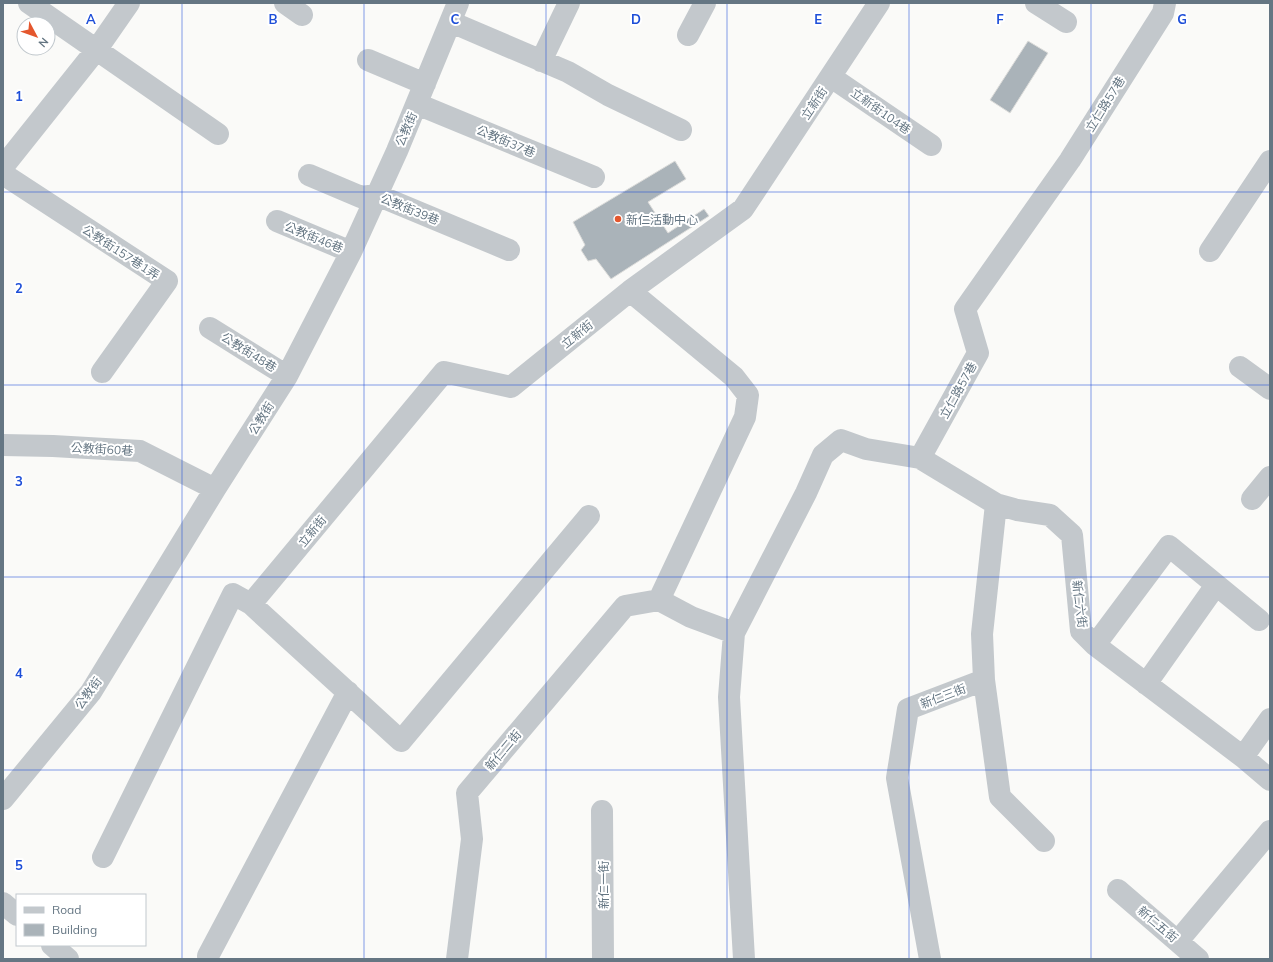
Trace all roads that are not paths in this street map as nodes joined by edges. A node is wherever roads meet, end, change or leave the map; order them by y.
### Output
1 (29, 3) edge
2 (129, 3) edge
3 (285, 3) edge
4 (569, 3) edge
5 (705, 3) edge
6 (879, 3) edge
7 (1036, 3) edge
8 (1165, 3) edge
9 (455, 12) edge
10 (302, 16) dead end
11 (1066, 22) dead end
12 (688, 34) dead end
13 (97, 49) junction
14 (368, 60) dead end
15 (542, 60) junction
16 (831, 77) junction
17 (425, 84) junction
18 (417, 104) junction
19 (680, 130) dead end
20 (218, 134) dead end
21 (931, 145) dead end
22 (1270, 161) edge
23 (3, 167) edge
24 (3, 174) edge
25 (309, 175) dead end
26 (594, 178) dead end
27 (377, 195) junction
28 (277, 222) dead end
29 (509, 250) dead end
30 (1210, 251) dead end
31 (351, 252) junction
32 (630, 291) junction
33 (210, 328) dead end
34 (1240, 367) dead end
35 (102, 372) dead end
36 (287, 376) junction
37 (1270, 389) edge
38 (3, 445) edge
39 (920, 458) junction
40 (1270, 477) edge
41 (216, 489) junction
42 (1252, 499) dead end
43 (996, 504) junction
44 (589, 516) dead end
45 (1216, 585) junction
46 (659, 600) junction
47 (252, 604) junction
48 (1259, 620) dead end
49 (734, 633) junction
50 (1095, 645) junction
51 (984, 680) junction
52 (1146, 684) junction
53 (348, 692) junction
54 (1270, 719) edge
55 (1243, 757) junction
56 (1270, 780) edge
57 (3, 799) edge
58 (602, 811) dead end
59 (1270, 831) edge
60 (1044, 841) dead end
61 (103, 857) dead end
62 (1118, 890) dead end
63 (3, 903) edge
64 (16, 914) edge
65 (1178, 941) junction
66 (53, 946) edge
67 (208, 956) dead end
68 (68, 959) edge
69 (457, 959) edge
70 (603, 959) edge
71 (744, 959) edge
72 (930, 959) edge
73 (1198, 959) edge

1 - 13 street
2 - 13 street
3 - 10 street
4 - 15 street
5 - 12 street
6 - 16 street, 立新街
7 - 11 street
8 - 39 street, 立仁路57巷
9 - 15 street
9 - 17 street, 公教街
13 - 20 street
13 - 23 street
14 - 17 street
15 - 19 street
16 - 21 street, 立新街104巷
16 - 32 street, 立新街
17 - 18 street, 公教街
18 - 26 street, 公教街37巷
18 - 27 street, 公教街
22 - 30 street
24 - 35 street, 公教街157巷1弄
25 - 27 street, 公教街39巷
27 - 29 street, 公教街39巷
27 - 31 street, 公教街
28 - 31 street, 公教街46巷
31 - 36 street, 公教街
32 - 46 street
32 - 47 street, 立新街
33 - 36 street, 公教街48巷
34 - 37 street
36 - 41 street, 公教街
38 - 41 street, 公教街60巷
39 - 43 street, 新仁六街
39 - 49 street
40 - 42 street
41 - 57 street, 公教街
43 - 50 street, 新仁六街
43 - 51 street
44 - 53 street
45 - 48 street
45 - 50 street
45 - 52 street
46 - 49 street
46 - 69 street, 新仁二街
47 - 53 street
47 - 61 street
49 - 71 street
50 - 52 street, 新仁六街
51 - 60 street
51 - 72 street, 新仁三街
52 - 55 street, 新仁六街
53 - 67 street
54 - 55 street
55 - 56 street, 新仁六街
58 - 70 street, 新仁一街
59 - 65 street
62 - 65 street, 新仁五街
63 - 64 street
65 - 73 street, 新仁五街
66 - 68 street

